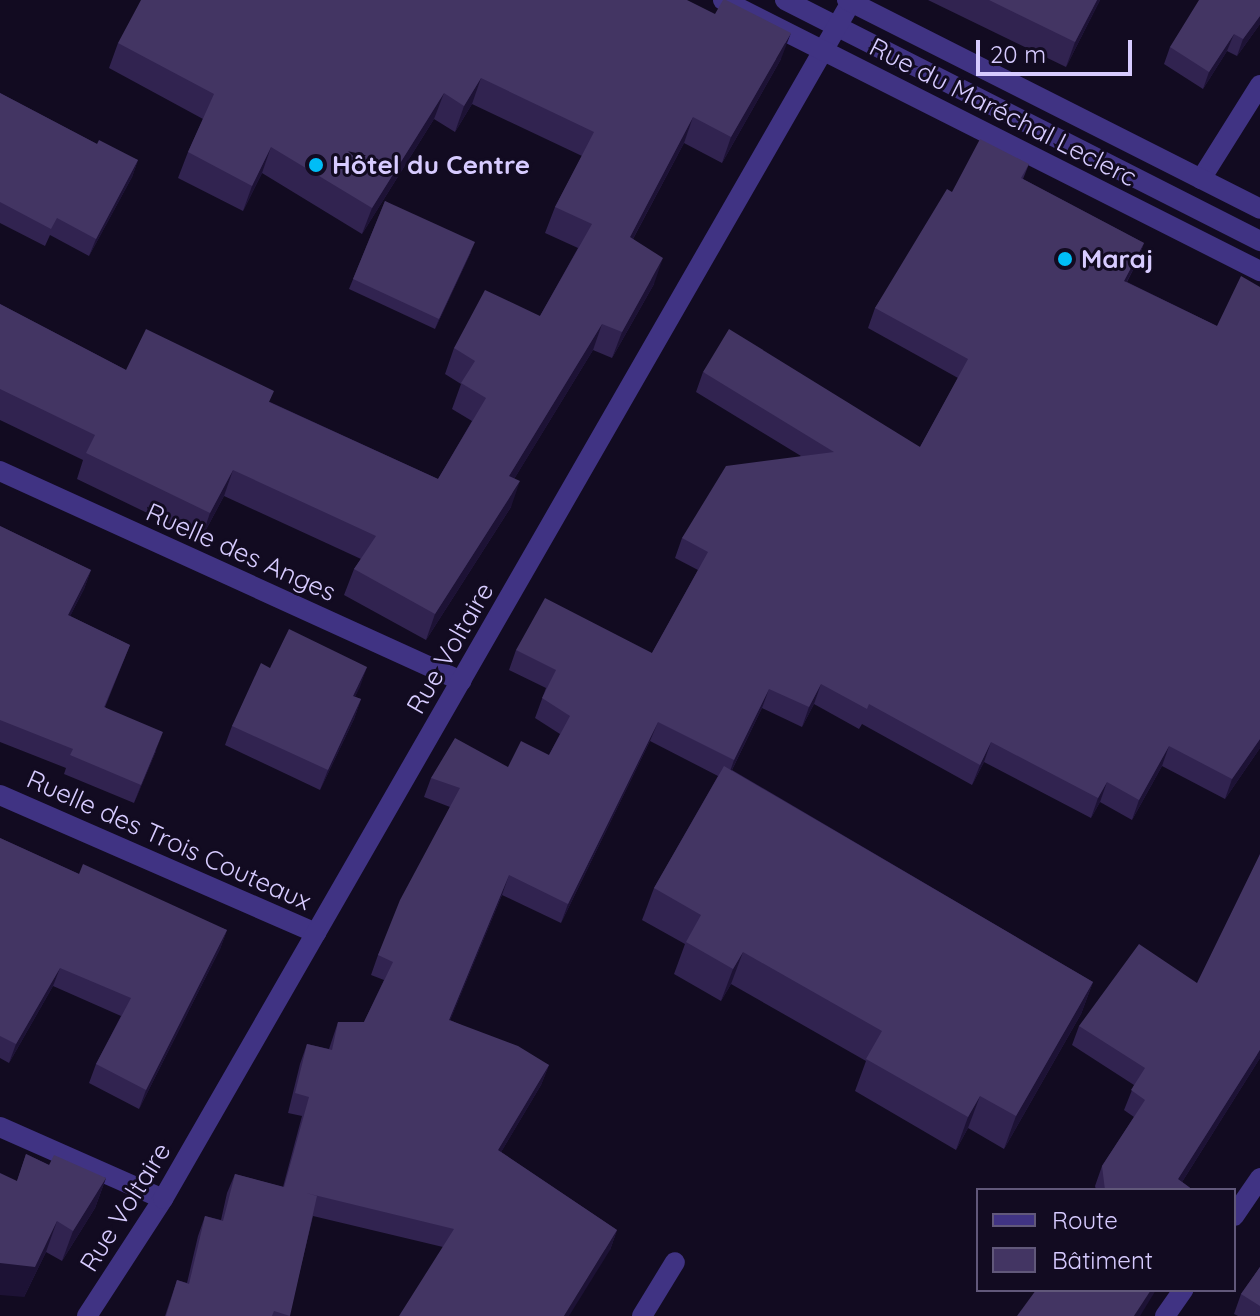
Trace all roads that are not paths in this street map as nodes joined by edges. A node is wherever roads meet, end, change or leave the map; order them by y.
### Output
1 (723, 0) edge
2 (785, 0) edge
3 (849, 1) edge
4 (838, 27) junction
5 (825, 51) junction
6 (1260, 85) edge
7 (1201, 179) junction
8 (1260, 209) edge
9 (1260, 241) edge
10 (1260, 271) edge
11 (0, 471) edge
12 (461, 681) junction
13 (0, 795) edge
14 (316, 933) junction
15 (0, 1127) edge
16 (1260, 1178) edge
17 (163, 1199) junction
18 (1236, 1213) edge
19 (675, 1262) dead end
20 (1182, 1292) edge
21 (87, 1316) edge
22 (642, 1316) edge
23 (1165, 1316) edge

1 - 5 street, Rue du Maréchal Leclerc
2 - 4 street, Rue du Maréchal Leclerc
3 - 4 street, Rue Voltaire
3 - 7 street, Rue du Maréchal Leclerc
4 - 5 street, Rue Voltaire
4 - 9 street, Rue du Maréchal Leclerc
5 - 10 street, Rue du Maréchal Leclerc
5 - 12 street, Rue Voltaire
6 - 7 street
7 - 8 street, Rue du Maréchal Leclerc
11 - 12 street, Ruelle des Anges
12 - 14 street, Rue Voltaire
13 - 14 street, Ruelle des Trois Couteaux
14 - 17 street, Rue Voltaire
15 - 17 street
16 - 18 street
17 - 21 street, Rue Voltaire
19 - 22 street
20 - 23 street

